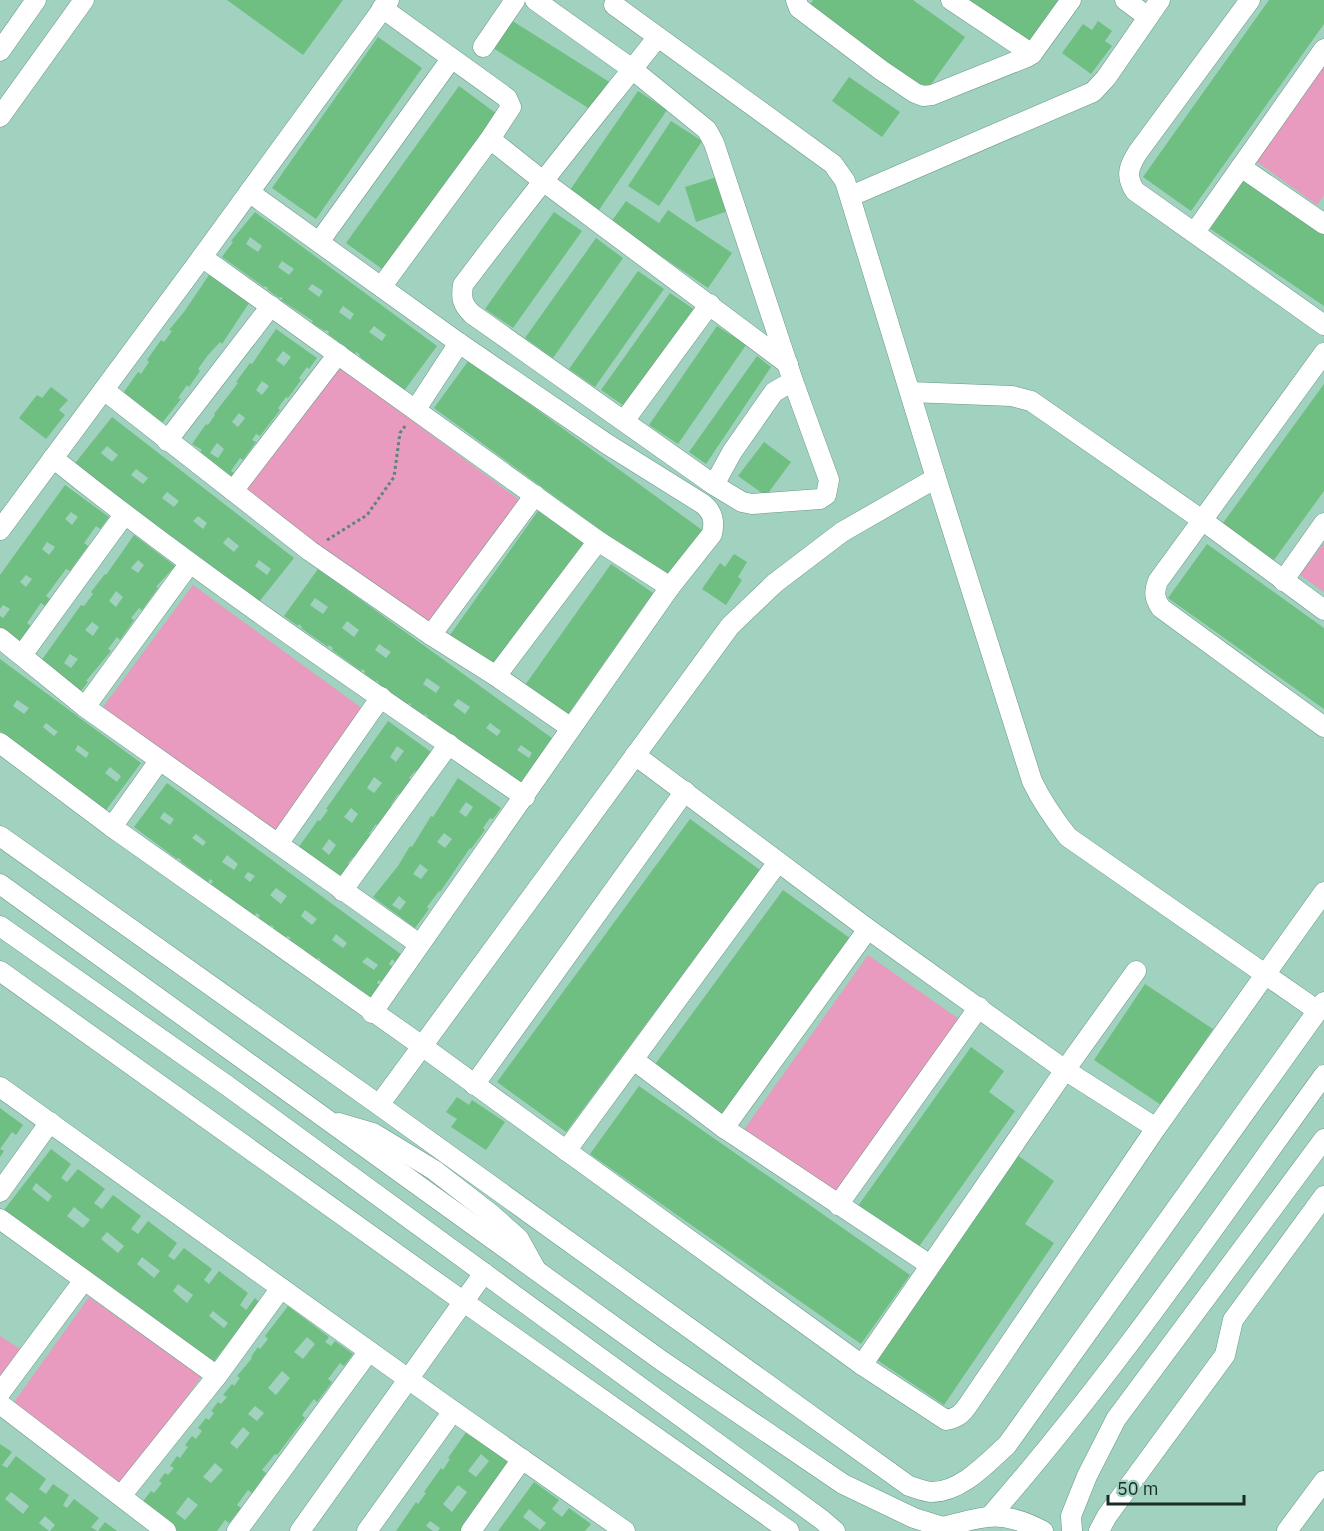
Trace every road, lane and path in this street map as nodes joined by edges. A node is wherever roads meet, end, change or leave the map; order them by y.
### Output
1 (36, 0) edge
2 (84, 0) edge
3 (515, 0) edge
4 (535, 0) edge
5 (796, 0) edge
6 (951, 0) edge
7 (1071, 0) edge
8 (1125, 0) edge
9 (1160, 0) edge
10 (1250, 0) edge
11 (614, 2) edge
12 (386, 4) edge
13 (1148, 17) junction
14 (657, 38) junction
15 (483, 47) dead end
16 (1324, 49) edge
17 (0, 51) edge
18 (1032, 54) junction
19 (451, 59) junction
20 (632, 69) junction
21 (0, 117) edge
22 (490, 139) junction
23 (1241, 167) junction
24 (543, 181) junction
25 (249, 192) junction
26 (851, 195) junction
27 (1323, 220) edge
28 (1195, 232) junction
29 (319, 242) junction
30 (202, 257) junction
31 (382, 286) junction
32 (710, 304) junction
33 (270, 306) junction
34 (1324, 325) edge
35 (459, 343) junction
36 (1324, 353) edge
37 (338, 354) junction
38 (791, 372) junction
39 (104, 390) junction
40 (910, 392) junction
41 (416, 410) junction
42 (624, 421) junction
43 (167, 441) junction
44 (53, 458) junction
45 (936, 478) junction
46 (714, 484) junction
47 (233, 491) junction
48 (536, 495) junction
49 (124, 515) junction
50 (1202, 520) junction
51 (1324, 523) edge
52 (0, 530) edge
53 (598, 541) junction
54 (310, 551) junction
55 (190, 563) junction
56 (1283, 581) junction
57 (670, 587) junction
58 (1324, 610) edge
59 (431, 636) junction
60 (0, 638) edge
61 (22, 655) junction
62 (496, 676) junction
63 (381, 698) junction
64 (85, 707) junction
65 (1324, 727) edge
66 (571, 728) junction
67 (0, 743) edge
68 (449, 744) junction
69 (635, 755) junction
70 (159, 761) junction
71 (685, 791) junction
72 (525, 797) junction
73 (112, 827) junction
74 (0, 836) edge
75 (278, 844) junction
76 (778, 862) junction
77 (0, 884) edge
78 (342, 891) junction
79 (1324, 891) edge
80 (0, 926) edge
81 (868, 929) junction
82 (419, 944) junction
83 (0, 971) edge
84 (1136, 971) dead end
85 (1264, 974) junction
86 (979, 1007) junction
87 (1321, 1007) edge
88 (372, 1013) junction
89 (422, 1046) junction
90 (634, 1060) junction
91 (1065, 1070) junction
92 (1324, 1075) edge
93 (474, 1085) junction
94 (0, 1087) edge
95 (379, 1105) junction
96 (50, 1122) junction
97 (724, 1128) junction
98 (1156, 1128) junction
99 (1324, 1139) edge
100 (566, 1151) junction
101 (0, 1191) edge
102 (1324, 1196) edge
103 (838, 1204) junction
104 (0, 1219) edge
105 (930, 1265) junction
106 (484, 1273) junction
107 (84, 1280) junction
108 (281, 1287) junction
109 (464, 1302) junction
110 (369, 1351) junction
111 (862, 1365) junction
112 (218, 1376) junction
113 (409, 1379) junction
114 (0, 1394) edge
115 (0, 1404) edge
116 (453, 1411) junction
117 (522, 1459) junction
118 (1324, 1481) edge
119 (121, 1496) junction
120 (991, 1515) junction
121 (940, 1529) edge
122 (166, 1531) edge
123 (237, 1531) edge
124 (300, 1531) edge
125 (367, 1531) edge
126 (471, 1531) edge
127 (625, 1531) edge
128 (789, 1531) edge
129 (835, 1531) edge
130 (1043, 1531) edge
131 (1072, 1531) edge
132 (1099, 1531) edge
133 (1287, 1531) edge

1 - 17 street
2 - 21 street
3 - 15 street
4 - 20 street
5 - 18 street
6 - 18 street
7 - 18 street
8 - 13 street
9 - 13 street
10 - 28 street
11 - 14 street
12 - 19 street
12 - 25 street
13 - 26 street
14 - 20 street
14 - 26 street
16 - 23 street
19 - 22 street
19 - 29 street
20 - 24 street
20 - 38 street
22 - 24 street
22 - 31 street
23 - 27 street
23 - 28 street
24 - 32 street
24 - 42 street
25 - 29 street
25 - 30 street
26 - 40 street
28 - 34 street
29 - 31 street
30 - 33 street
30 - 39 street
31 - 35 street
32 - 38 street
32 - 42 street
33 - 37 street
33 - 43 street
35 - 41 street
35 - 57 street
36 - 50 street
37 - 41 street
37 - 47 street
38 - 46 street
38 - 46 street
39 - 43 street
39 - 44 street
40 - 45 street
40 - 50 street
41 - 48 street
41 - 54 path
42 - 46 street
43 - 47 street
44 - 49 street
44 - 52 street
45 - 69 street
45 - 85 street
47 - 54 street
48 - 53 street
48 - 59 street
49 - 55 street
49 - 61 street
50 - 56 street
50 - 65 street
51 - 56 street
53 - 57 street
53 - 62 street
54 - 59 street
55 - 63 street
55 - 64 street
56 - 58 street
57 - 66 street
59 - 62 street
60 - 61 street
61 - 64 street
62 - 66 street
63 - 68 street
63 - 75 street
64 - 70 street
66 - 72 street
67 - 73 street
68 - 72 street
68 - 78 street
69 - 71 street
69 - 89 street
70 - 73 street
70 - 75 street
71 - 76 street
71 - 93 street
72 - 82 street
73 - 88 street
74 - 95 street
75 - 78 street
76 - 81 street
76 - 90 street
77 - 121 street
78 - 82 street
79 - 85 street
80 - 106 street
81 - 86 street
81 - 97 street
82 - 88 street
83 - 109 street
84 - 91 street
85 - 87 street
85 - 98 street
86 - 91 street
86 - 103 street
87 - 95 street
88 - 89 street
89 - 93 street
89 - 95 street
90 - 97 street
90 - 100 street
91 - 98 street
91 - 105 street
92 - 120 street
93 - 100 street
94 - 96 street
96 - 101 street
96 - 108 street
97 - 103 street
98 - 111 street
99 - 131 street
100 - 111 street
102 - 132 street
103 - 105 street
104 - 107 street
105 - 111 street
106 - 109 street
106 - 129 street
107 - 112 street
107 - 114 street
108 - 110 street
108 - 112 street
109 - 113 street
109 - 128 street
110 - 113 street
110 - 123 street
112 - 119 street
113 - 116 street
113 - 124 street
115 - 119 street
116 - 117 street
116 - 125 street
117 - 126 street
117 - 127 street
118 - 133 street
119 - 122 street
120 - 121 street
120 - 130 street

